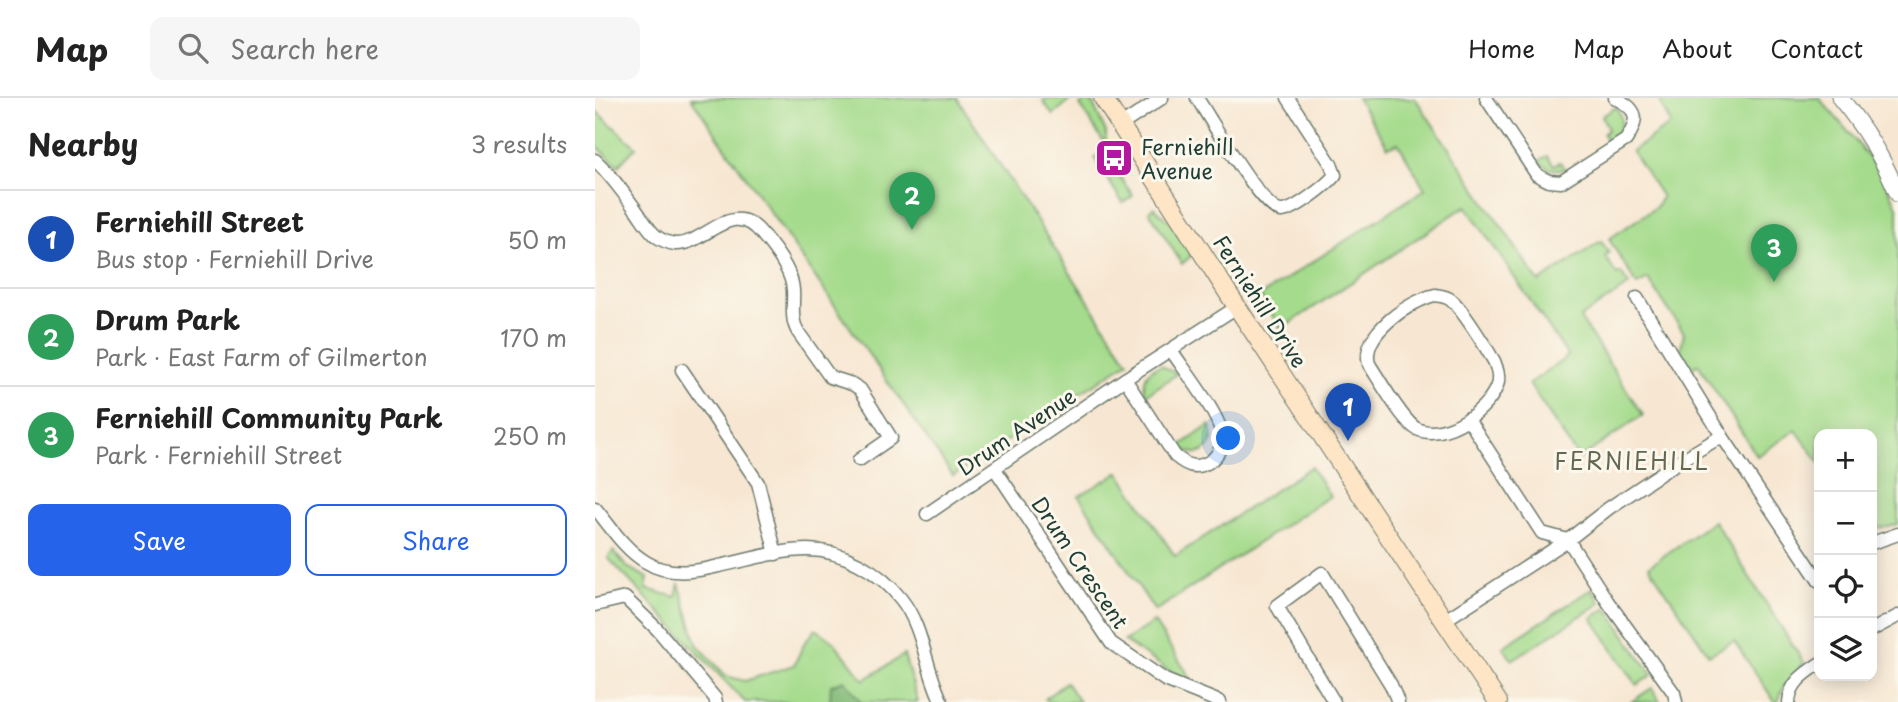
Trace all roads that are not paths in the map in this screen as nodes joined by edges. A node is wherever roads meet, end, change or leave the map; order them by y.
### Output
1 (1103, 98) edge
2 (1162, 98) edge
3 (1197, 98) edge
4 (1287, 98) edge
5 (1486, 98) edge
6 (1615, 98) edge
7 (1840, 98) edge
8 (1121, 125) junction
9 (595, 160) edge
10 (1898, 194) edge
11 (1637, 298) dead end
12 (1237, 307) junction
13 (1171, 350) junction
14 (682, 370) dead end
15 (1125, 379) junction
16 (1468, 419) junction
17 (1722, 436) junction
18 (859, 460) dead end
19 (995, 469) junction
20 (595, 508) edge
21 (927, 513) dead end
22 (1898, 534) edge
23 (1568, 540) junction
24 (1877, 541) edge
25 (776, 554) junction
26 (1814, 574) edge
27 (595, 605) edge
28 (1898, 616) edge
29 (1445, 620) junction
30 (1877, 627) edge
31 (1814, 668) edge
32 (716, 702) edge
33 (942, 702) edge
34 (1220, 702) edge
35 (1334, 702) edge
36 (1398, 702) edge
37 (1497, 702) edge
38 (1677, 702) edge
39 (1789, 702) edge

1 - 8 main road, Ferniehill Drive
2 - 8 street
3 - 4 street
5 - 6 street
7 - 10 street
8 - 12 main road, Ferniehill Drive
9 - 18 street
11 - 17 street
12 - 13 street, Drum Avenue
12 - 29 main road, Ferniehill Drive
13 - 15 street, Drum Avenue
13 - 15 street
14 - 25 street
15 - 19 street, Drum Avenue
16 - 16 street
16 - 23 street
17 - 23 street
17 - 26 street
19 - 21 street, Drum Avenue
19 - 34 street, Drum Crescent
20 - 25 street
22 - 24 street
23 - 29 street
23 - 38 street
25 - 33 street
27 - 32 street
28 - 30 street
29 - 37 main road, Ferniehill Drive
31 - 39 street
35 - 36 street

